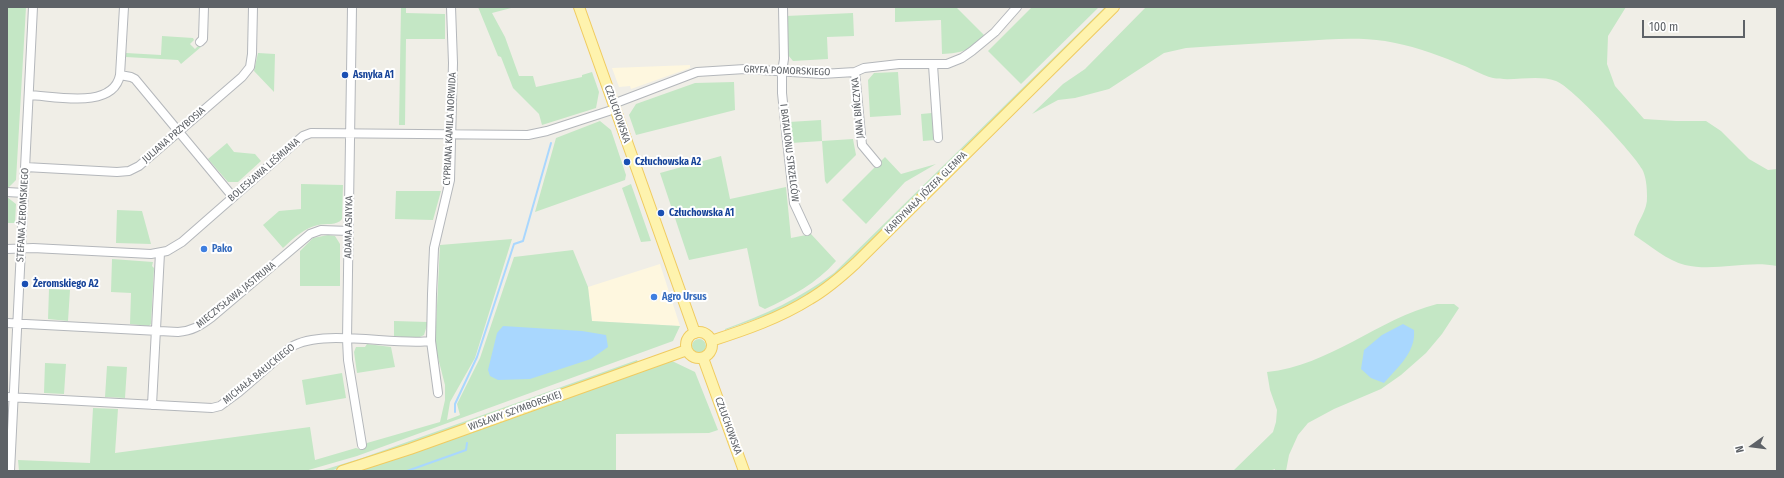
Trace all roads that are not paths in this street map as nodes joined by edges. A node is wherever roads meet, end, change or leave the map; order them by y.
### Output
1 (33, 7) edge
2 (124, 7) edge
3 (204, 7) edge
4 (253, 7) edge
5 (352, 7) edge
6 (451, 7) edge
7 (579, 7) edge
8 (783, 7) edge
9 (1017, 7) edge
10 (1114, 7) edge
11 (200, 42) dead end
12 (933, 65) junction
13 (782, 72) junction
14 (855, 72) junction
15 (120, 75) junction
16 (29, 95) junction
17 (614, 107) junction
18 (178, 132) junction
19 (350, 133) junction
20 (451, 134) junction
21 (938, 138) dead end
22 (877, 163) dead end
23 (25, 168) junction
24 (7, 192) edge
25 (24, 193) junction
26 (233, 197) junction
27 (349, 231) junction
28 (807, 231) dead end
29 (21, 248) junction
30 (7, 250) edge
31 (160, 253) junction
32 (7, 323) edge
33 (17, 324) junction
34 (156, 331) junction
35 (695, 333) junction
36 (347, 339) junction
37 (432, 341) junction
38 (711, 341) junction
39 (687, 350) junction
40 (704, 358) junction
41 (438, 393) dead end
42 (10, 398) edge
43 (152, 405) junction
44 (362, 445) dead end
45 (10, 471) edge
46 (342, 471) edge
47 (744, 471) edge

1 - 16 street, STEFANA ŻEROMSKIEGO
2 - 15 street
3 - 11 street
4 - 18 street, JULIANA PRZYBOSIA
5 - 19 street, ADAMA ASNYKA
6 - 20 street, CYPRIANA KAMILA NORWIDA
7 - 17 main road, CZŁUCHOWSKA
8 - 13 street, I BATALIONU STRZELCÓW
9 - 12 street, GRYFA POMORSKIEGO
10 - 38 main road, KARDYNAŁA JÓZEFA GLEMPA
12 - 14 street, GRYFA POMORSKIEGO
12 - 21 street
13 - 14 street, GRYFA POMORSKIEGO
13 - 17 street, GRYFA POMORSKIEGO
13 - 28 street, I BATALIONU STRZELCÓW
14 - 22 street, JANA BIŃCZYKA
15 - 16 street
15 - 18 street
16 - 23 street, STEFANA ŻEROMSKIEGO
17 - 20 street, BOLESŁAWA LEŚMIANA
17 - 35 main road, CZŁUCHOWSKA
18 - 23 street, JULIANA PRZYBOSIA
18 - 26 street
19 - 20 street, BOLESŁAWA LEŚMIANA
19 - 26 street, BOLESŁAWA LEŚMIANA
19 - 27 street, ADAMA ASNYKA
20 - 37 street, CYPRIANA KAMILA NORWIDA
23 - 25 street, STEFANA ŻEROMSKIEGO
24 - 25 street
25 - 29 street, STEFANA ŻEROMSKIEGO
26 - 31 street, BOLESŁAWA LEŚMIANA
27 - 34 street, MIECZYSŁAWA JASTRUNA
27 - 36 street, ADAMA ASNYKA
29 - 30 street, BOLESŁAWA LEŚMIANA
29 - 31 street, BOLESŁAWA LEŚMIANA
29 - 33 street, STEFANA ŻEROMSKIEGO
31 - 34 street
32 - 33 street, MIECZYSŁAWA JASTRUNA
33 - 34 street, MIECZYSŁAWA JASTRUNA
33 - 42 street, STEFANA ŻEROMSKIEGO
34 - 43 street
35 - 38 main road
35 - 39 main road
36 - 37 street, MICHAŁA BAŁUCKIEGO
36 - 43 street, MICHAŁA BAŁUCKIEGO
36 - 44 street, ADAMA ASNYKA
37 - 41 street, CYPRIANA KAMILA NORWIDA
38 - 40 main road
39 - 40 main road
39 - 46 main road, WISŁAWY SZYMBORSKIEJ
40 - 47 main road, CZŁUCHOWSKA
42 - 43 street, MICHAŁA BAŁUCKIEGO
42 - 45 street, STEFANA ŻEROMSKIEGO

